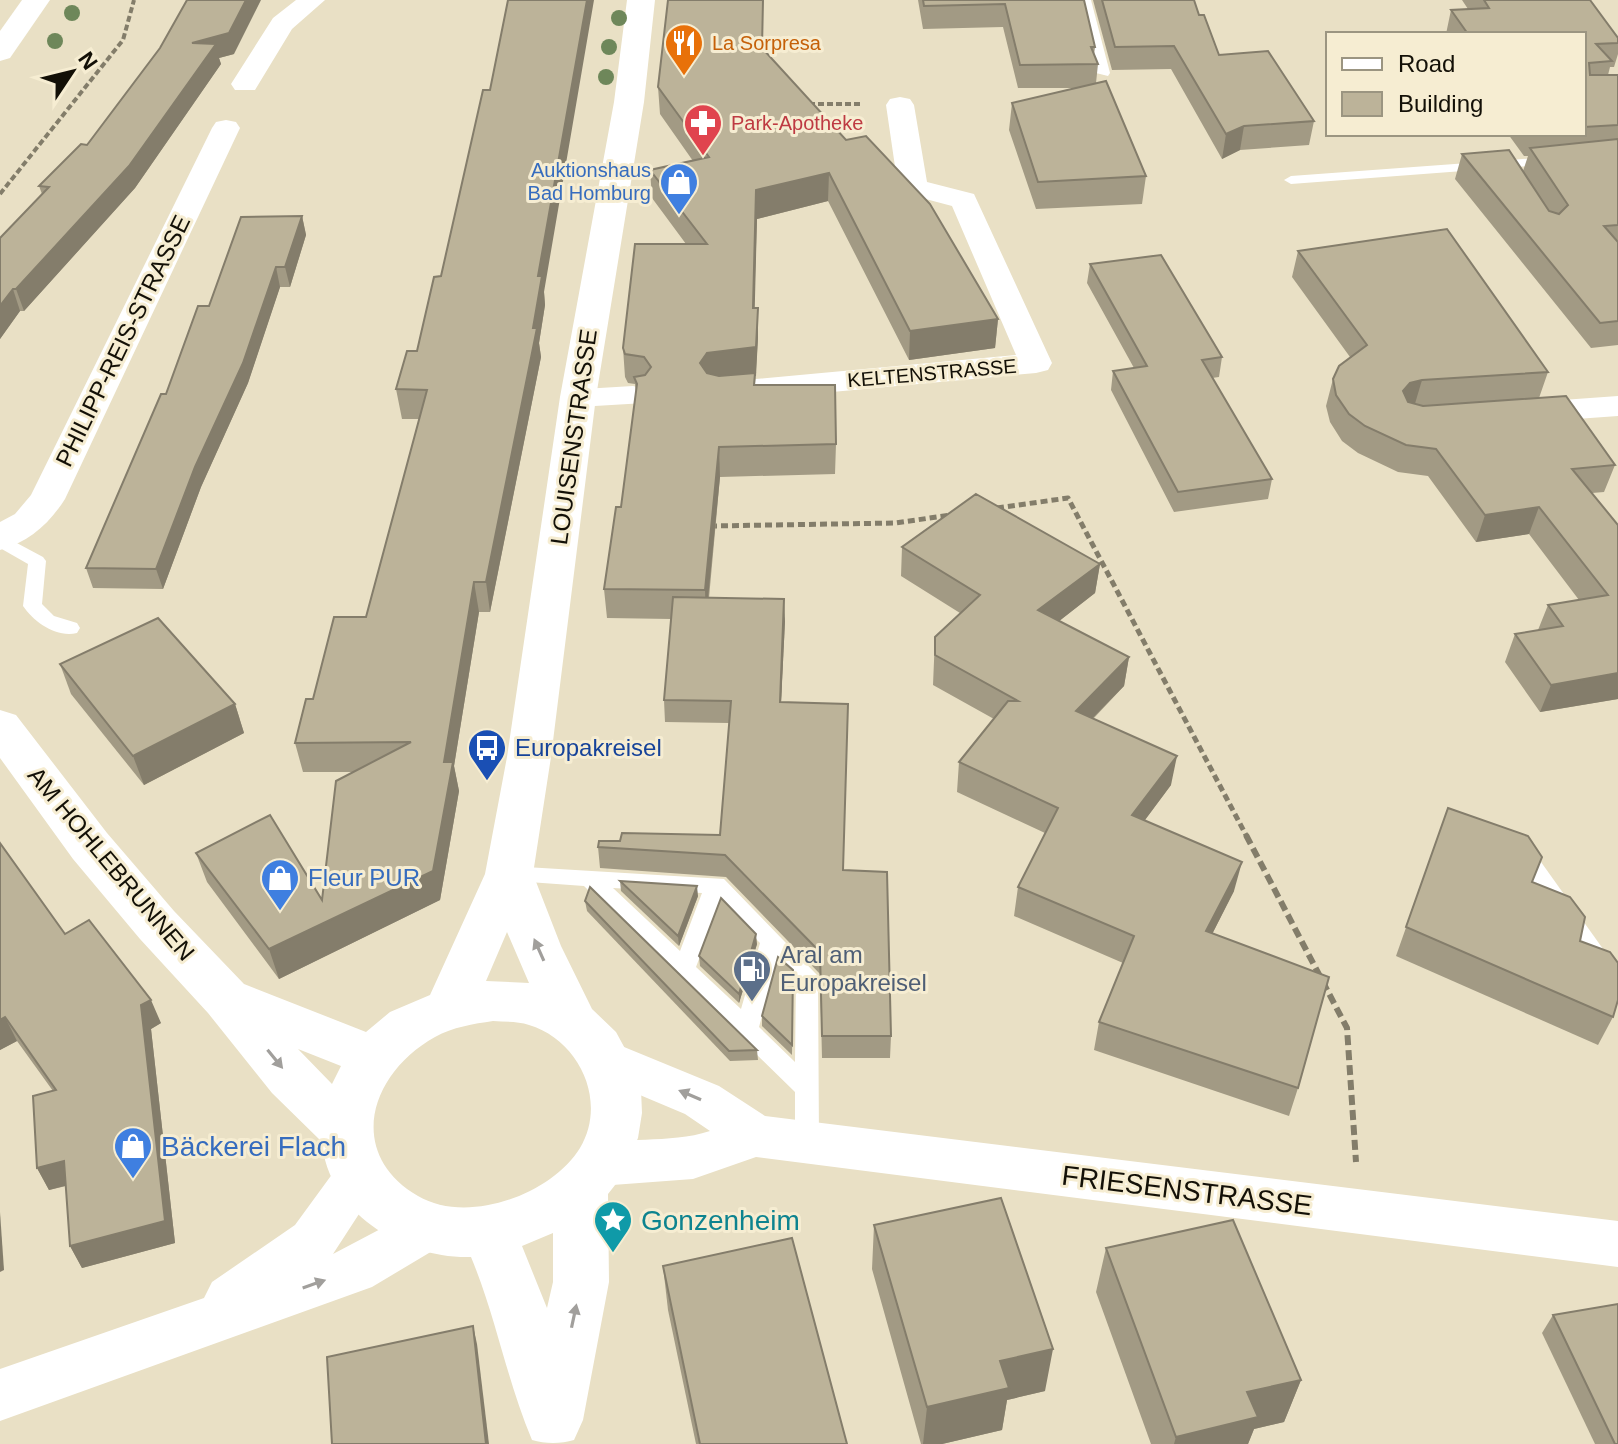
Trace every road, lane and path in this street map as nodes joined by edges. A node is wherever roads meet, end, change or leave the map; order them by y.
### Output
1 (36, 0) edge
2 (134, 0) edge
3 (312, 0) edge
4 (641, 0) edge
5 (1085, 0) edge
6 (5, 40) edge
7 (1103, 73) dead end
8 (245, 84) dead end
9 (805, 104) edge
10 (900, 105) joint
11 (226, 128) dead end
12 (1562, 160) edge
13 (1291, 180) dead end
14 (0, 194) edge
15 (721, 392) edge
16 (633, 396) edge
17 (578, 397) junction
18 (1618, 406) edge
19 (1493, 415) edge
20 (989, 509) edge
21 (958, 514) edge
22 (704, 526) edge
23 (0, 539) edge
24 (70, 628) dead end
25 (0, 726) edge
26 (1528, 861) edge
27 (509, 874) junction
28 (589, 878) junction
29 (716, 885) junction
30 (772, 940) junction
31 (684, 970) junction
32 (1618, 988) edge
33 (226, 998) junction
34 (449, 1007) junction
35 (572, 1021) junction
36 (746, 1030) junction
37 (374, 1057) junction
38 (607, 1060) junction
39 (807, 1088) junction
40 (756, 1136) junction
41 (807, 1142) junction
42 (352, 1154) junction
43 (590, 1175) junction
44 (1359, 1211) junction
45 (426, 1228) junction
46 (488, 1232) junction
47 (1618, 1244) edge
48 (188, 1329) junction
49 (0, 1395) edge
50 (555, 1432) edge

1 - 6 street
2 - 14 path
3 - 8 street
4 - 17 street, LOUISENSTRASSE
5 - 7 lane
9 - 10 path
10 - 15 street, KELTENSTRASSE
11 - 23 street, PHILIPP-REIS-STRASSE
12 - 13 lane
16 - 17 street
17 - 27 street, LOUISENSTRASSE
18 - 19 street
20 - 44 path
21 - 22 path
23 - 24 lane
25 - 33 street, AM HOHLEBRUNNEN
26 - 32 lane
27 - 28 lane
27 - 34 street, LOUISENSTRASSE
35 -> 27 street
28 - 29 lane
28 - 31 lane
29 - 30 lane
29 - 31 lane
30 - 36 lane
30 - 39 lane
31 - 36 lane
33 - 37 street, AM HOHLEBRUNNEN
33 -> 42 street, AM HOHLEBRUNNEN
34 - 35 street
34 - 37 street
35 - 38 street
36 - 39 lane
37 - 42 street
40 -> 38 street, FRIESENSTRASSE
38 - 43 street
39 - 41 lane
40 - 41 street, FRIESENSTRASSE
40 - 43 street, FRIESENSTRASSE
41 - 44 street, FRIESENSTRASSE
42 - 45 street
42 - 48 street
43 - 46 street
50 -> 43 street
44 - 47 street, FRIESENSTRASSE
45 - 46 street
48 -> 45 street
46 - 50 street
48 - 49 street

